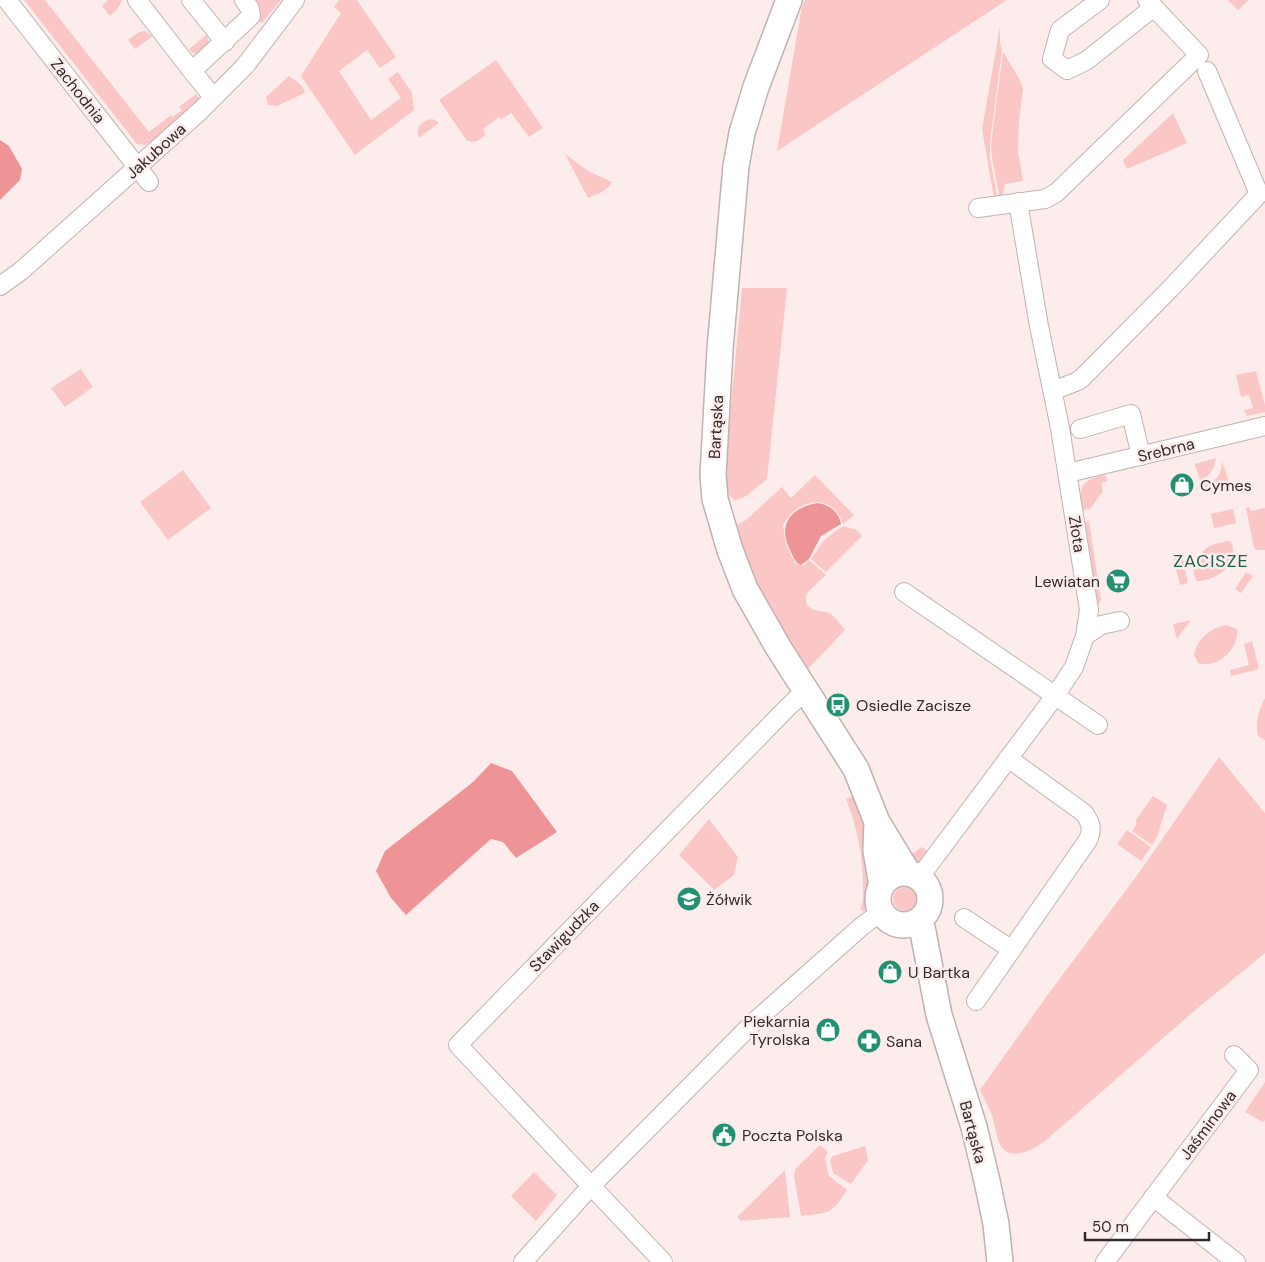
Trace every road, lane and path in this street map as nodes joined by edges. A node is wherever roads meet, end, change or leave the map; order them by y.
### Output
1 (7, 0) edge
2 (137, 0) edge
3 (191, 0) edge
4 (244, 0) edge
5 (295, 0) edge
6 (789, 0) edge
7 (1100, 0) edge
8 (1151, 4) edge
9 (225, 42) junction
10 (192, 71) junction
11 (1207, 71) dead end
12 (213, 97) junction
13 (138, 167) junction
14 (150, 182) dead end
15 (1018, 202) junction
16 (978, 208) dead end
17 (0, 286) edge
18 (1053, 391) junction
19 (1265, 426) edge
20 (1080, 429) dead end
21 (1141, 456) junction
22 (1068, 474) junction
23 (904, 592) dead end
24 (1120, 621) dead end
25 (1085, 636) junction
26 (806, 690) junction
27 (1055, 696) junction
28 (1098, 725) dead end
29 (1008, 758) junction
30 (877, 822) junction
31 (913, 876) junction
32 (882, 885) junction
33 (964, 918) dead end
34 (900, 919) junction
35 (1012, 950) junction
36 (976, 1001) dead end
37 (1234, 1056) dead end
38 (591, 1186) junction
39 (1153, 1197) junction
40 (523, 1262) edge
41 (663, 1262) edge
42 (1000, 1262) edge
43 (1104, 1262) edge
44 (1236, 1262) edge

1 - 13 street, Zachodnia
2 - 10 street
3 - 9 street
4 - 9 street
5 - 12 street, Jakubowa
6 - 26 street, Bartąska
7 - 8 street
8 - 15 street
9 - 10 street
10 - 12 street
11 - 18 street
12 - 13 street, Jakubowa
13 - 14 street, Zachodnia
13 - 17 street, Jakubowa
15 - 16 street
15 - 18 street, Złota
18 - 22 street, Złota
19 - 21 street, Srebrna
20 - 21 street
21 - 22 street, Srebrna
22 - 25 street, Złota
23 - 27 street
24 - 25 street
25 - 27 street, Złota
26 - 30 street, Bartąska
26 - 38 street, Stawigudzka
27 - 28 street
27 - 29 street, Złota
29 - 31 street, Złota
29 - 35 street
30 - 31 street, Bartąska
30 - 32 street, Bartąska
31 - 32 street
31 - 34 street, Bartąska
32 - 34 street, Bartąska
33 - 35 street
34 - 38 street
34 - 42 street, Bartąska
35 - 36 street
37 - 39 street, Jaśminowa
38 - 40 street
38 - 41 street
39 - 43 street, Jaśminowa
39 - 44 street

